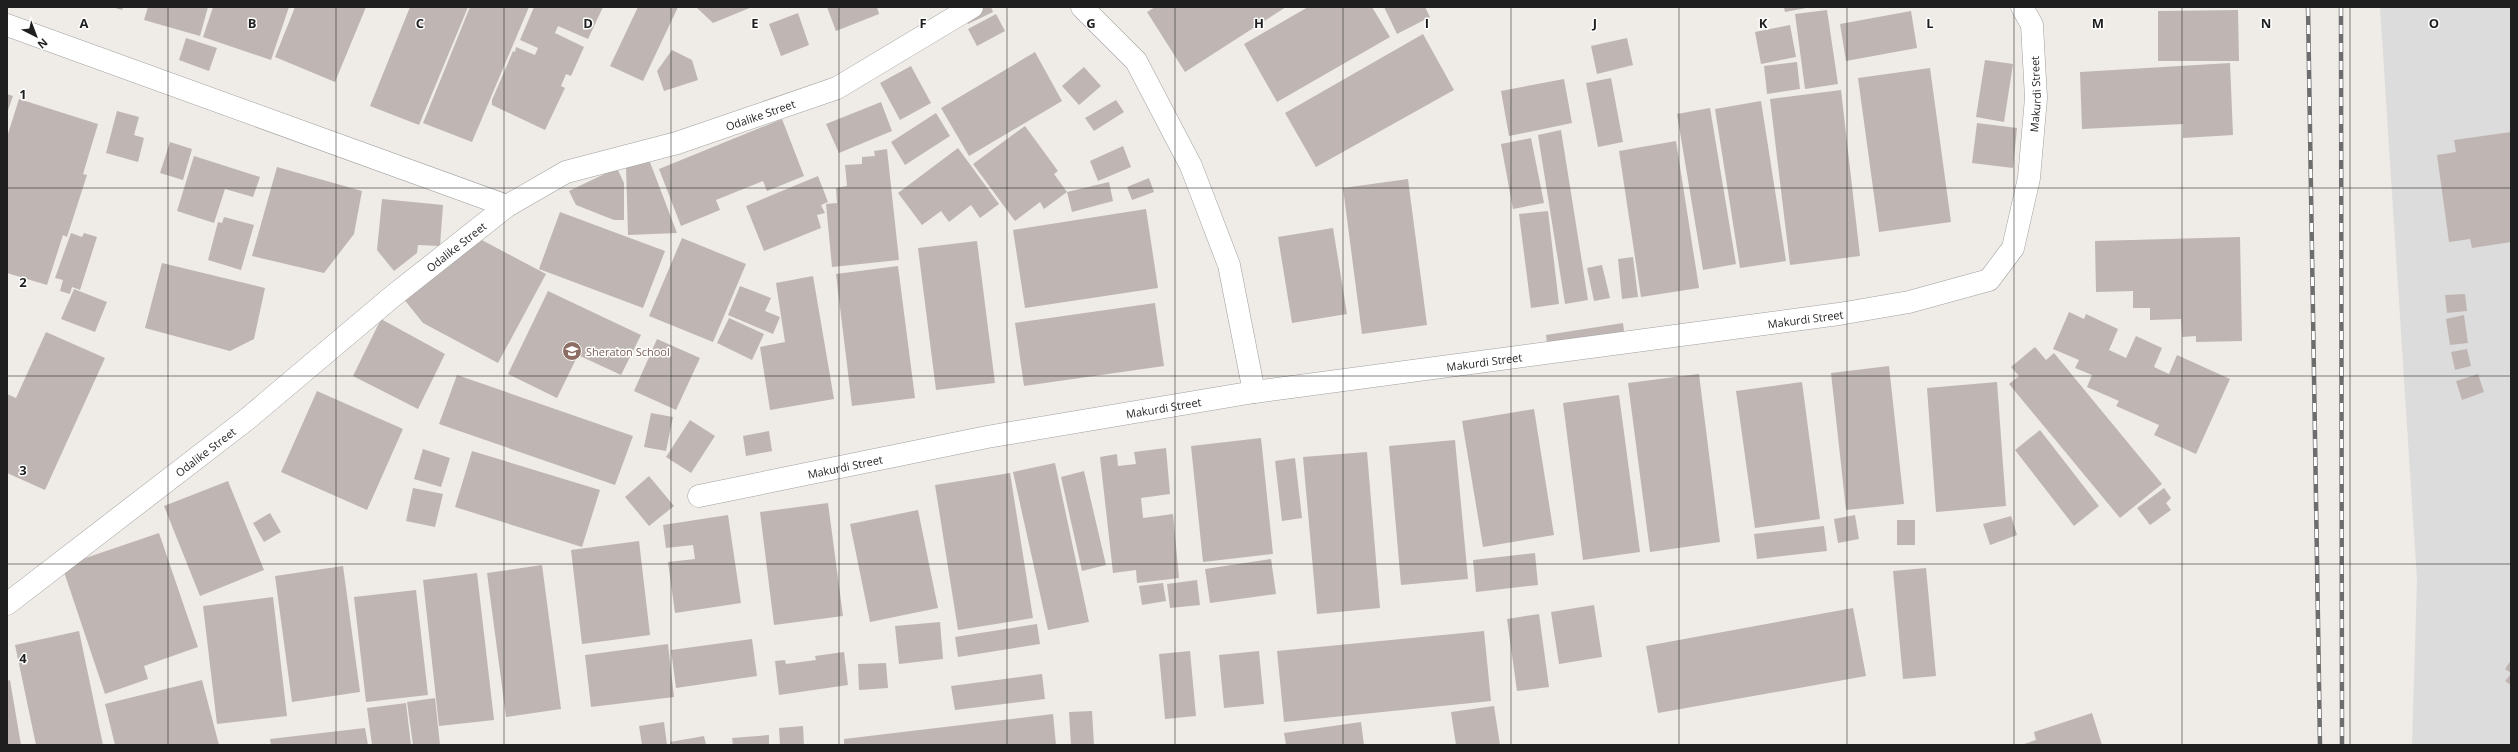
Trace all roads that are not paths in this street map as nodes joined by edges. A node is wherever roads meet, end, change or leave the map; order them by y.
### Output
1 (972, 7) edge
2 (1082, 7) edge
3 (2022, 7) edge
4 (7, 25) edge
5 (507, 206) junction
6 (1254, 392) junction
7 (699, 496) dead end
8 (7, 604) edge

1 - 5 street, Odalike Street
2 - 6 street
3 - 6 street, Makurdi Street
4 - 5 street
5 - 8 street, Odalike Street
6 - 7 street, Makurdi Street

